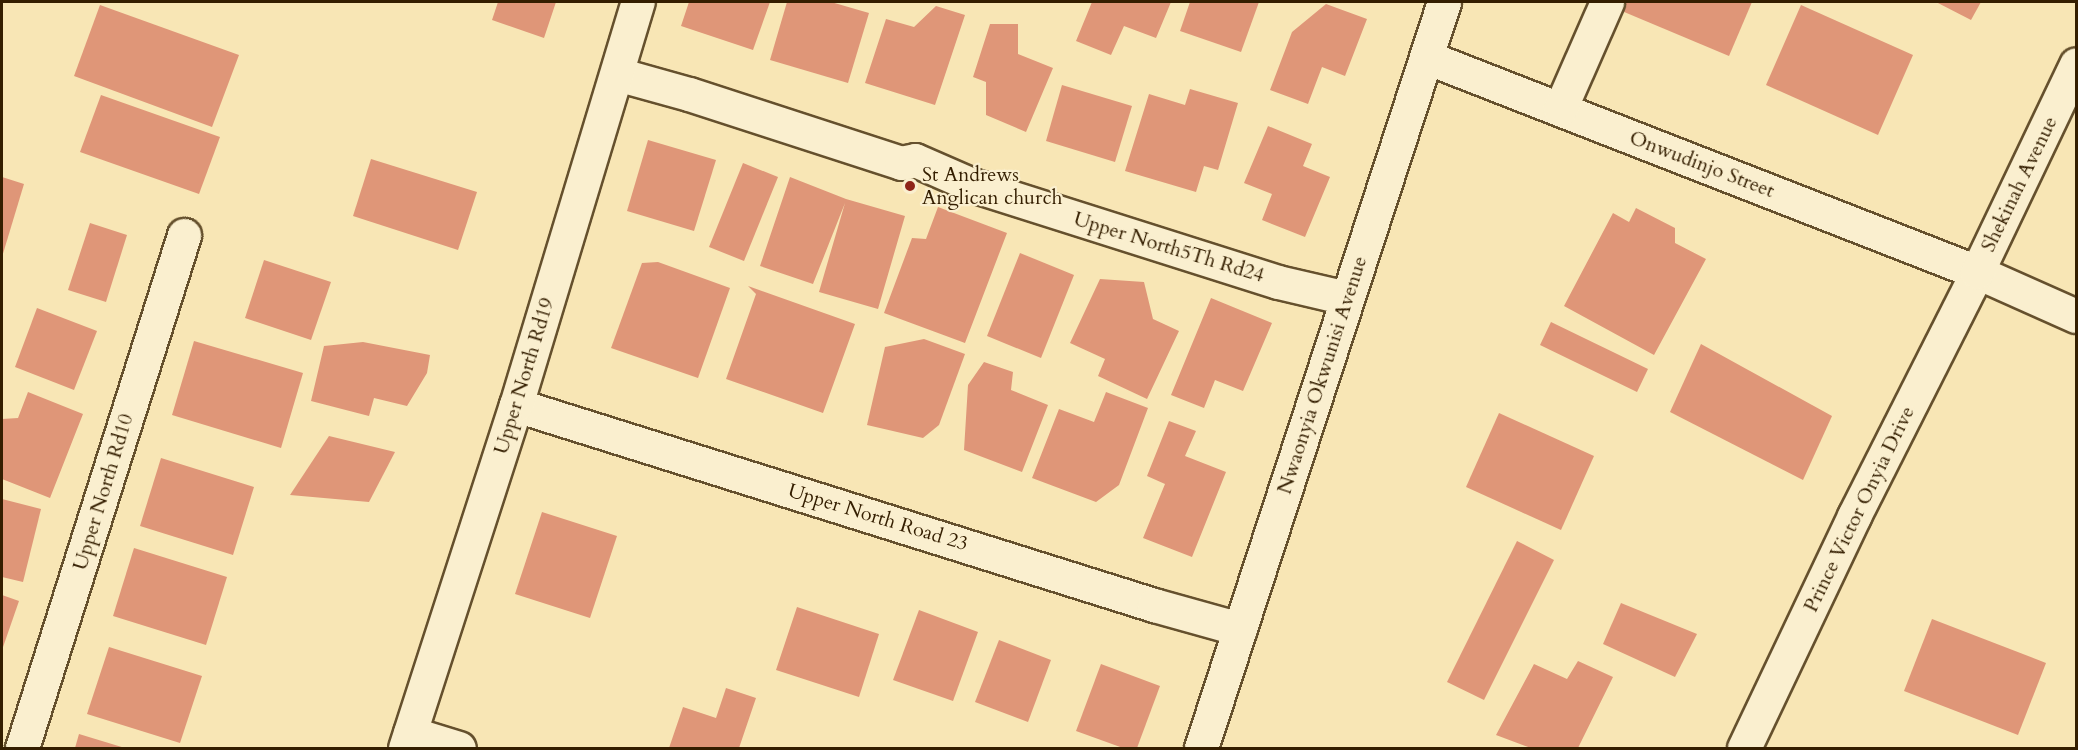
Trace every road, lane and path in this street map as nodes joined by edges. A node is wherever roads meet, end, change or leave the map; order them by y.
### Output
1 (638, 2) edge
2 (1444, 2) edge
3 (1607, 2) edge
4 (1426, 57) junction
5 (2076, 64) edge
6 (617, 74) junction
7 (1560, 109) junction
8 (184, 235) dead end
9 (1977, 272) junction
10 (1347, 298) junction
11 (2076, 316) edge
12 (516, 405) junction
13 (1240, 629) junction
14 (407, 741) edge
15 (22, 748) edge
16 (459, 748) edge
17 (1201, 748) edge
18 (1744, 748) edge

1 - 6 street, Upper North Rd19
2 - 4 street, Nwaonyia Okwunisi Avenue
3 - 7 street
4 - 7 street, Onwudinjo Street
4 - 10 street, Nwaonyia Okwunisi Avenue
5 - 9 street, Shekinah Avenue
6 - 10 street, Upper North5Th Rd24
6 - 12 street, Upper North Rd19
7 - 9 street, Onwudinjo Street
8 - 15 street, Upper North Rd10
9 - 11 street, Onwudinjo Street
9 - 18 street, Prince Victor Onyia Drive
10 - 13 street, Nwaonyia Okwunisi Avenue
12 - 13 street, Upper North Road 23
12 - 14 street, Upper North Rd19
13 - 17 street, Nwaonyia Okwunisi Avenue
14 - 16 street

